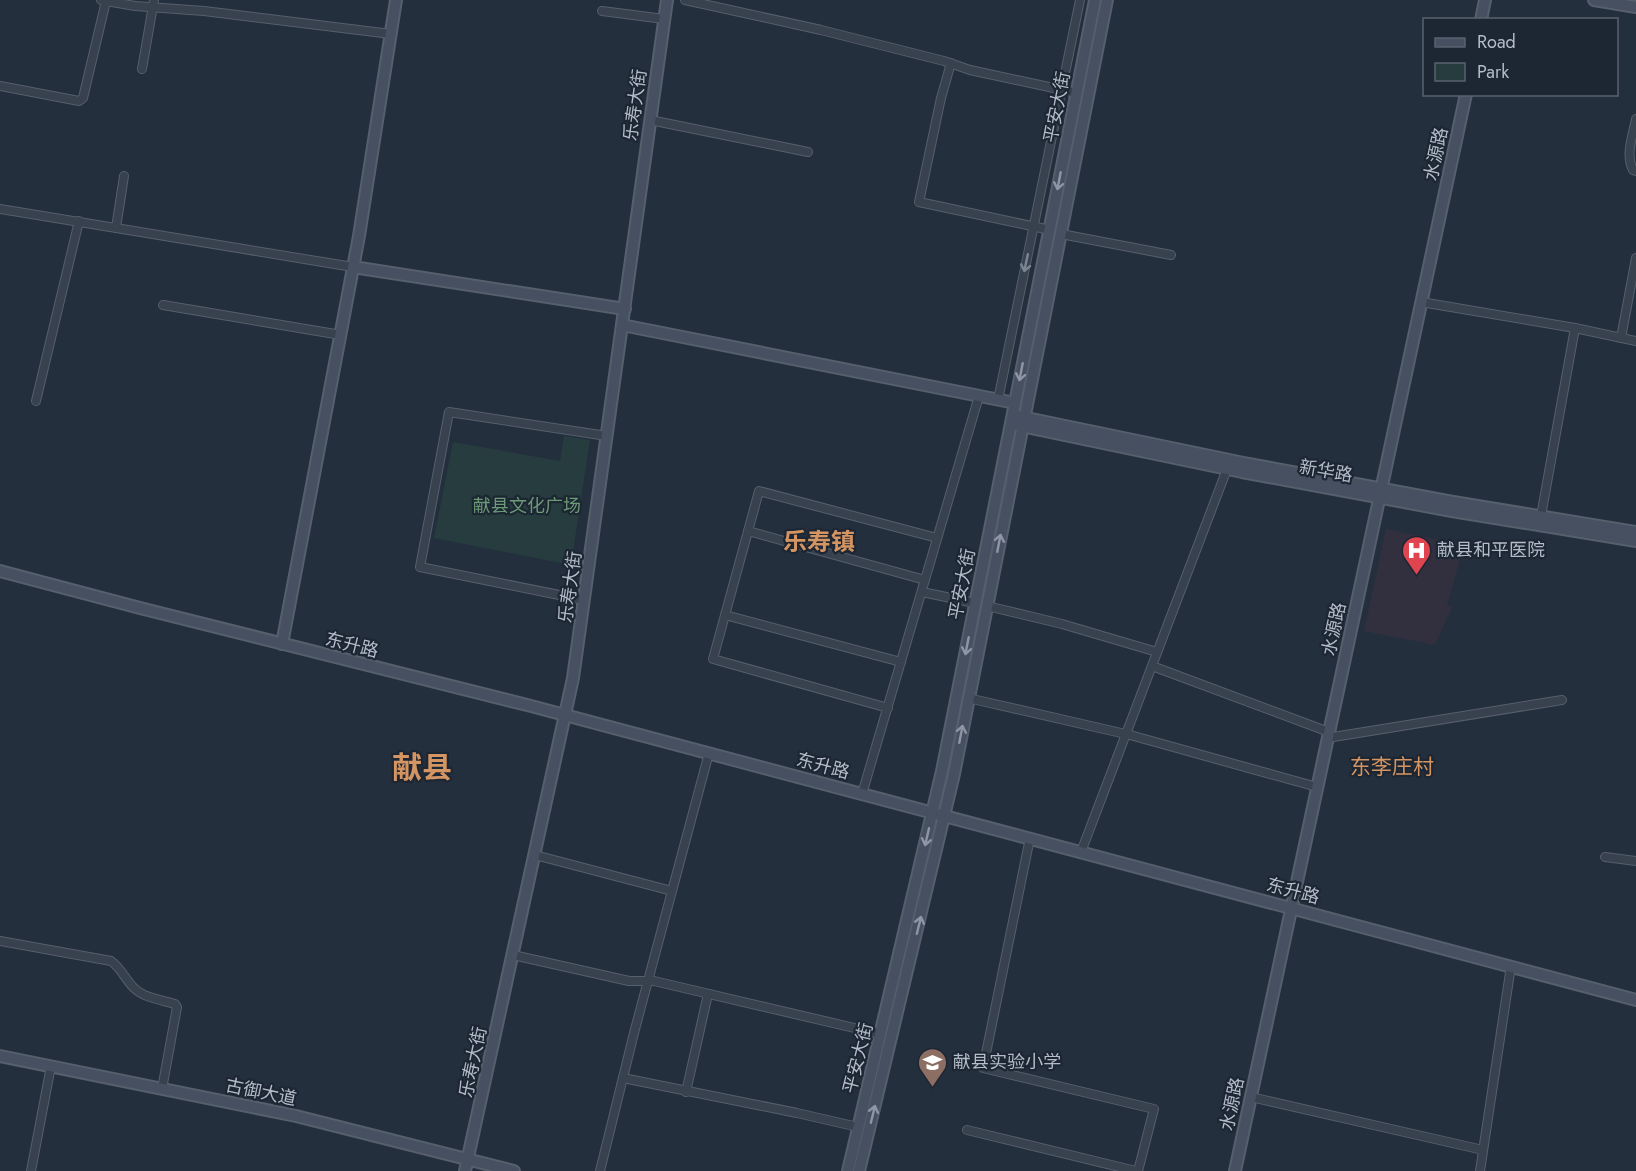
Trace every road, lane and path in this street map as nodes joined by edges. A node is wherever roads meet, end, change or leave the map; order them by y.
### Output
1 (104, 0) edge
2 (396, 0) edge
3 (667, 0) edge
4 (685, 0) edge
5 (1080, 0) edge
6 (1095, 0) edge
7 (1107, 0) edge
8 (1485, 0) edge
9 (1594, 0) edge
10 (153, 4) edge
11 (1636, 7) edge
12 (602, 11) dead end
13 (1481, 18) edge
14 (664, 19) junction
15 (391, 34) junction
16 (951, 63) junction
17 (142, 69) dead end
18 (0, 86) edge
19 (1062, 89) junction
20 (1077, 93) junction
21 (1466, 96) edge
22 (1636, 119) edge
23 (650, 120) junction
24 (808, 152) dead end
25 (1636, 171) edge
26 (124, 176) dead end
27 (0, 209) edge
28 (79, 221) junction
29 (1034, 226) junction
30 (116, 228) junction
31 (1050, 230) junction
32 (1061, 234) junction
33 (1171, 255) dead end
34 (1636, 258) edge
35 (353, 267) junction
36 (1421, 302) junction
37 (163, 305) dead end
38 (625, 309) junction
39 (622, 325) junction
40 (1575, 328) junction
41 (341, 335) junction
42 (1621, 338) junction
43 (1636, 341) edge
44 (979, 396) junction
45 (998, 400) junction
46 (36, 401) dead end
47 (1017, 417) junction
48 (607, 436) junction
49 (1227, 469) junction
50 (1380, 493) junction
51 (1541, 516) junction
52 (748, 531) junction
53 (1636, 532) edge
54 (937, 538) junction
55 (1636, 541) edge
56 (0, 571) edge
57 (925, 580) junction
58 (922, 592) junction
59 (584, 600) junction
60 (981, 604) junction
61 (725, 615) junction
62 (282, 644) junction
63 (1157, 652) junction
64 (901, 663) junction
65 (1152, 666) junction
66 (969, 698) junction
67 (1562, 700) dead end
68 (888, 708) junction
69 (566, 716) junction
70 (1126, 734) junction
71 (1328, 735) junction
72 (709, 753) junction
73 (1317, 787) junction
74 (862, 794) junction
75 (938, 814) junction
76 (1030, 838) junction
77 (1081, 852) junction
78 (535, 855) junction
79 (1605, 857) dead end
80 (1636, 861) edge
81 (672, 891) junction
82 (1291, 908) junction
83 (0, 941) edge
84 (513, 955) junction
85 (1511, 966) junction
86 (648, 981) junction
87 (708, 994) junction
88 (1636, 1000) edge
89 (880, 1034) junction
90 (0, 1056) edge
91 (51, 1066) junction
92 (623, 1078) junction
93 (162, 1089) junction
94 (686, 1092) junction
95 (1251, 1096) junction
96 (858, 1127) junction
97 (967, 1130) dead end
98 (1483, 1150) junction
99 (468, 1159) junction
100 (31, 1171) edge
101 (465, 1171) edge
102 (514, 1171) edge
103 (600, 1171) edge
104 (848, 1171) edge
105 (860, 1171) edge
106 (1137, 1171) edge
107 (1235, 1171) edge
108 (1480, 1171) edge

1 - 10 street
1 - 18 street
2 - 15 main road
3 - 14 main road, 乐寿大街
4 - 16 street
5 - 19 street
6 - 20 main road, 平安大街
7 - 32 main road, 平安大街
8 - 13 main road
9 - 11 main road
10 - 15 street
10 - 17 street
12 - 14 street
14 - 23 main road, 乐寿大街
15 - 35 main road
16 - 19 street
16 - 29 street
19 - 20 street
19 - 29 street
20 -> 31 main road, 平安大街
21 - 36 main road, 水源路
22 - 25 street
23 - 24 street
23 - 38 main road, 乐寿大街
26 - 30 street
27 - 28 street
28 - 30 street
28 - 46 street
29 - 31 street
29 -> 45 street
30 - 35 street
31 -> 47 main road, 平安大街
32 - 33 street
32 - 47 main road, 平安大街
34 - 42 street
35 - 38 main road
35 - 41 main road
36 - 40 street
36 - 50 main road, 水源路
37 - 41 street
38 - 39 main road, 乐寿大街
39 - 44 main road
39 - 48 main road, 乐寿大街
40 - 42 street
40 - 51 street
41 - 62 main road
42 - 43 street
44 - 45 main road
44 - 54 street
45 - 47 main road
47 - 49 main road, 新华路
47 - 50 main road, 新华路
47 - 60 main road, 平安大街
48 - 59 main road, 乐寿大街
48 - 59 street
49 - 50 main road, 新华路
49 - 63 street
50 - 51 main road, 新华路
50 - 55 main road, 新华路
50 - 71 main road, 水源路
51 - 53 main road, 新华路
52 - 54 street
52 - 57 street
52 - 61 street
54 - 57 street
56 - 62 main road, 东升路
57 - 58 street
58 - 60 street
58 - 64 street
59 - 69 main road, 乐寿大街
60 - 63 street
60 - 66 main road, 平安大街
60 -> 75 main road, 平安大街
61 - 64 street
61 - 68 street
62 - 69 main road, 东升路
63 - 65 street
64 - 68 street
65 - 70 street
65 - 71 street
66 - 70 street
75 -> 66 main road, 平安大街
67 - 71 street
68 - 74 street
69 - 72 main road, 东升路
69 - 78 main road, 乐寿大街
70 - 73 street
70 - 77 street
71 - 73 main road, 水源路
72 - 74 main road, 东升路
72 - 81 street
73 - 82 main road, 水源路
74 - 75 main road, 东升路
75 - 76 main road, 东升路
75 -> 89 main road, 平安大街
105 -> 75 main road, 平安大街
76 - 77 main road, 东升路
76 - 106 street
77 - 82 main road, 东升路
78 - 81 street
78 - 84 main road, 乐寿大街
79 - 80 street
81 - 86 street
82 - 85 main road, 东升路
82 - 95 main road, 水源路
83 - 93 street
84 - 86 street
84 - 99 main road, 乐寿大街
85 - 88 main road, 东升路
85 - 98 street
86 - 87 street
86 - 92 street
87 - 89 street
87 - 94 street
89 - 96 main road, 平安大街
90 - 91 main road, 古御大道
91 - 93 main road, 古御大道
91 - 100 street
92 - 94 street
92 - 103 street
93 - 99 main road, 古御大道
94 - 96 street
95 - 98 street
95 - 107 main road, 水源路
96 - 104 main road, 平安大街
97 - 106 street
98 - 108 street
99 - 101 main road, 乐寿大街
99 - 102 main road, 古御大道

